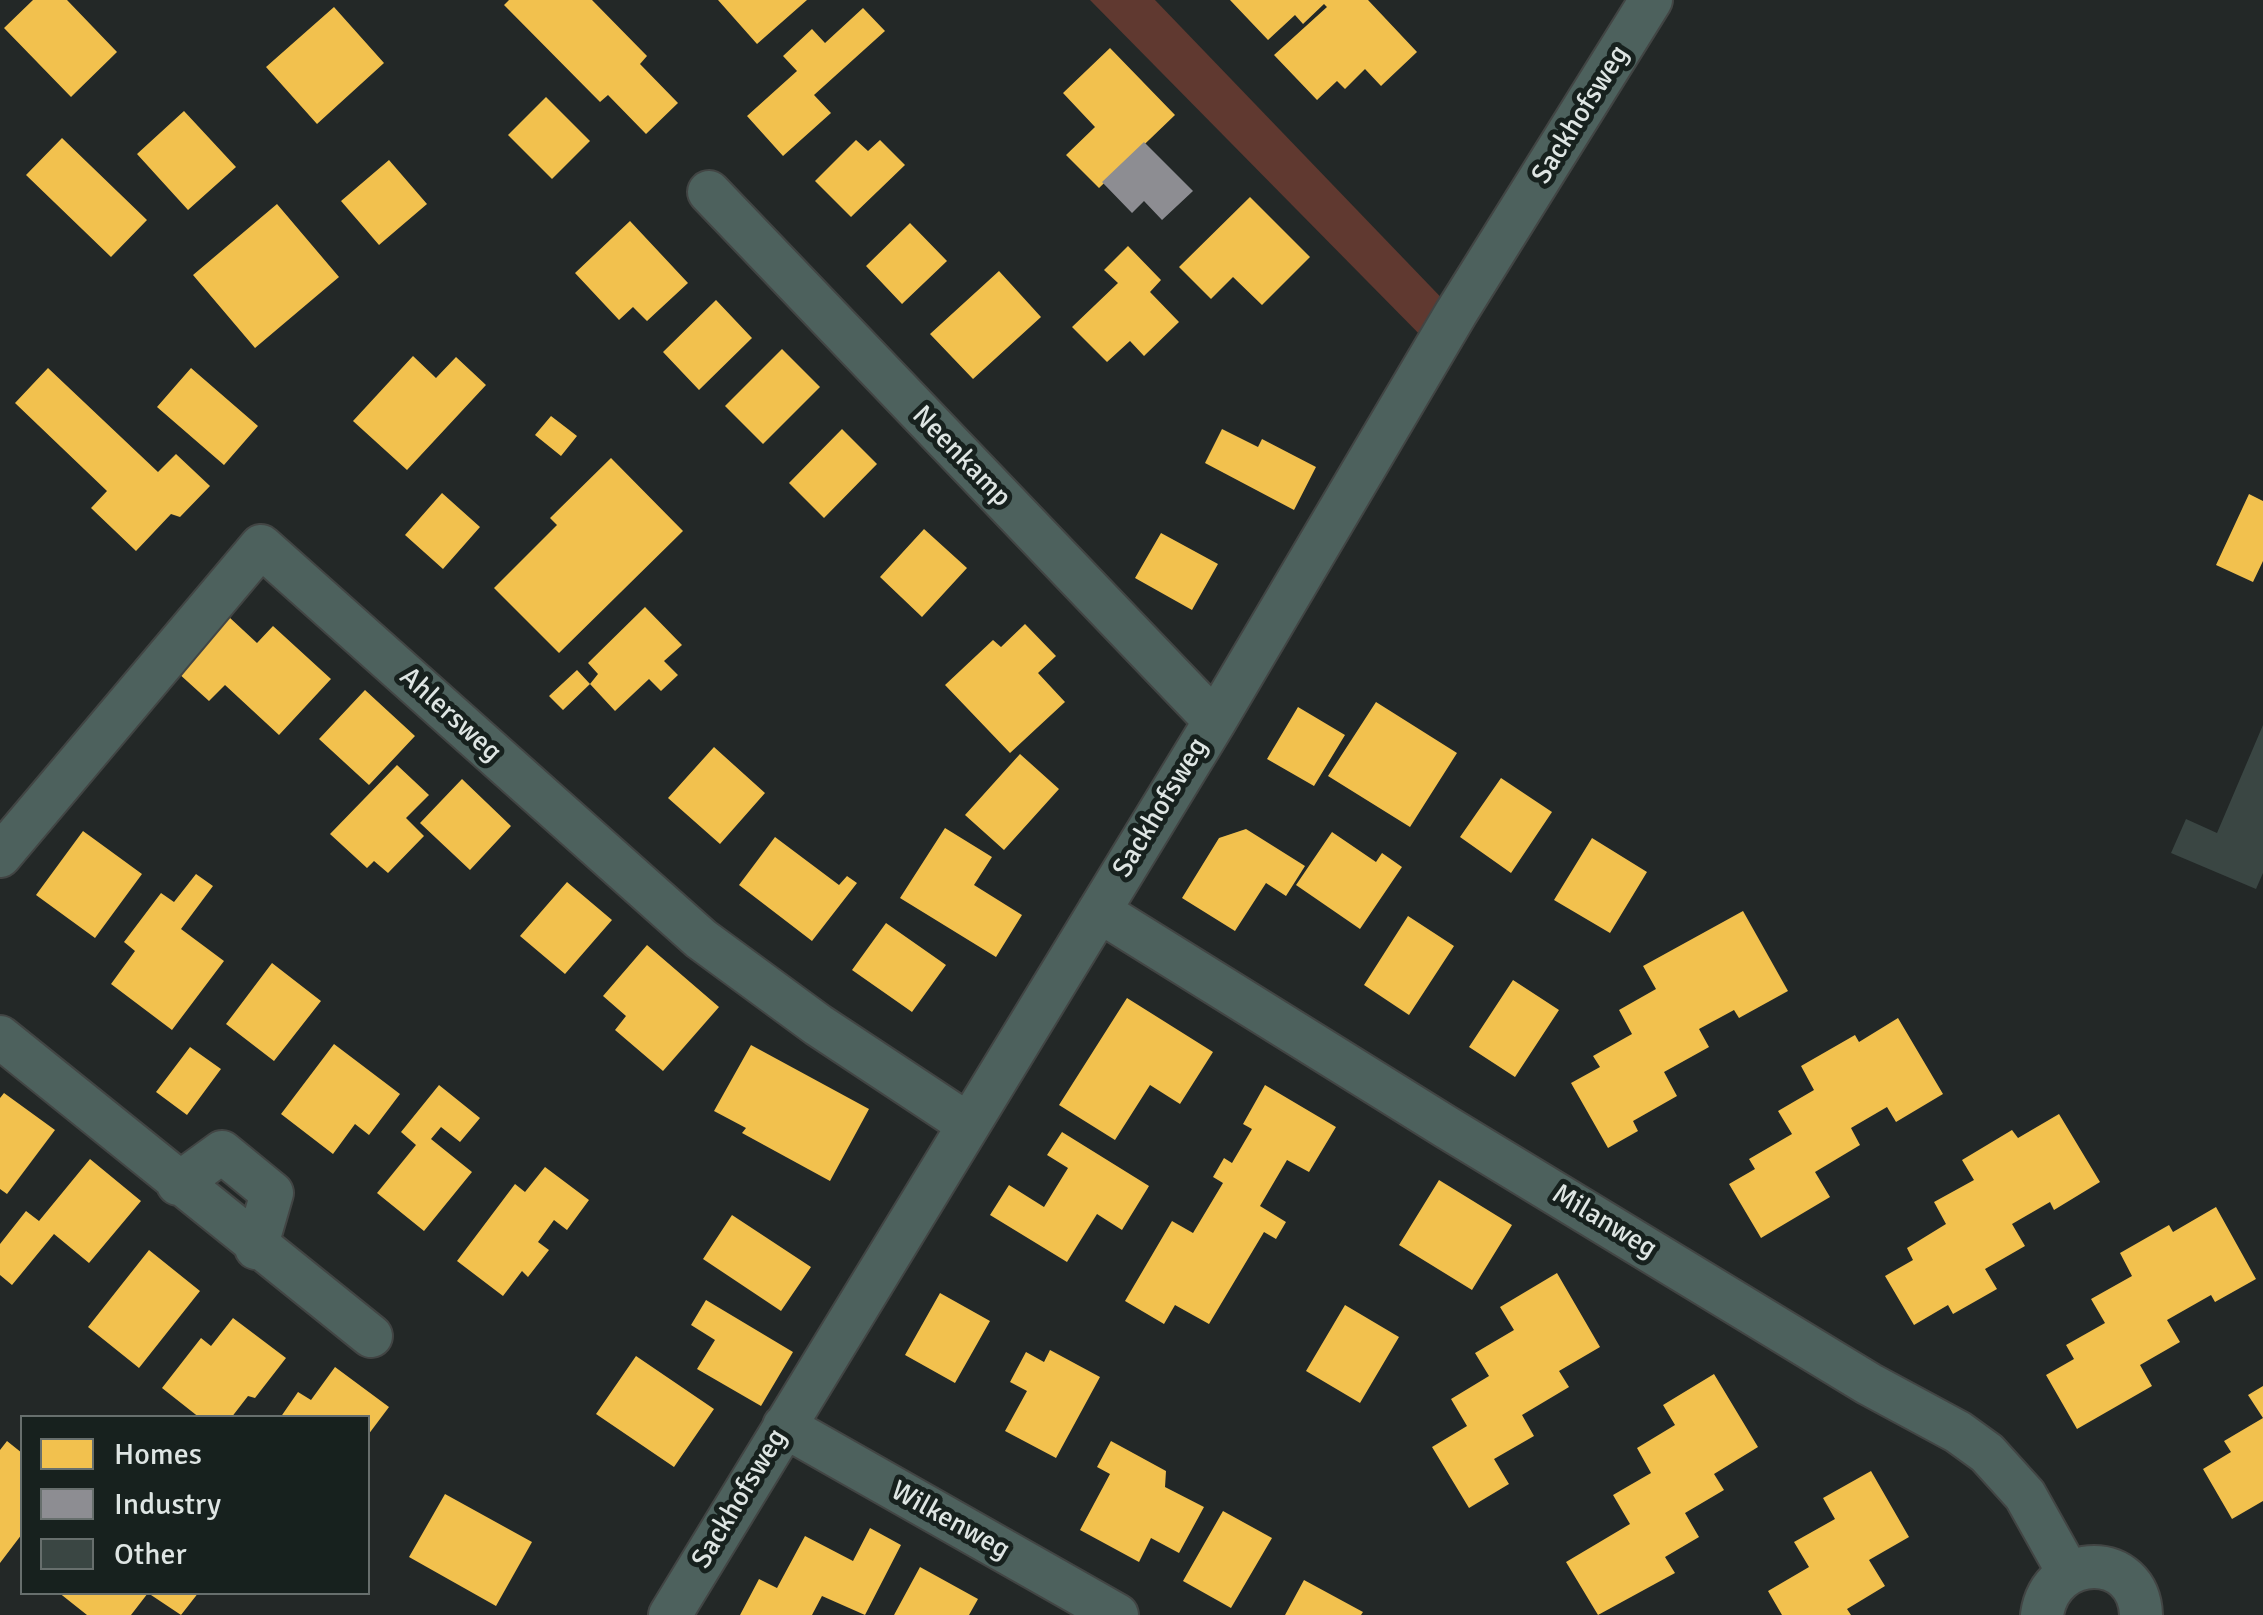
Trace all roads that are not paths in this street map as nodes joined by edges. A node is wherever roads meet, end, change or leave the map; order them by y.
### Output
1 (1651, 0) edge
2 (709, 192) dead end
3 (1214, 721) junction
4 (0, 856) edge
5 (1099, 910) junction
6 (0, 1037) edge
7 (966, 1123) junction
8 (371, 1336) dead end
9 (784, 1426) junction
10 (2068, 1572) junction
11 (670, 1615) edge
12 (1117, 1615) edge
13 (2042, 1615) edge
14 (2142, 1615) edge

1 - 3 street, Sackhofsweg
2 - 3 street, Neenkamp
3 - 5 street, Sackhofsweg
4 - 7 street, Ahlersweg
5 - 7 street, Sackhofsweg
5 - 10 street, Milanweg
6 - 8 street
7 - 9 street, Sackhofsweg
9 - 11 street, Sackhofsweg
9 - 12 street, Wilkenweg
10 - 13 street
10 - 14 street

